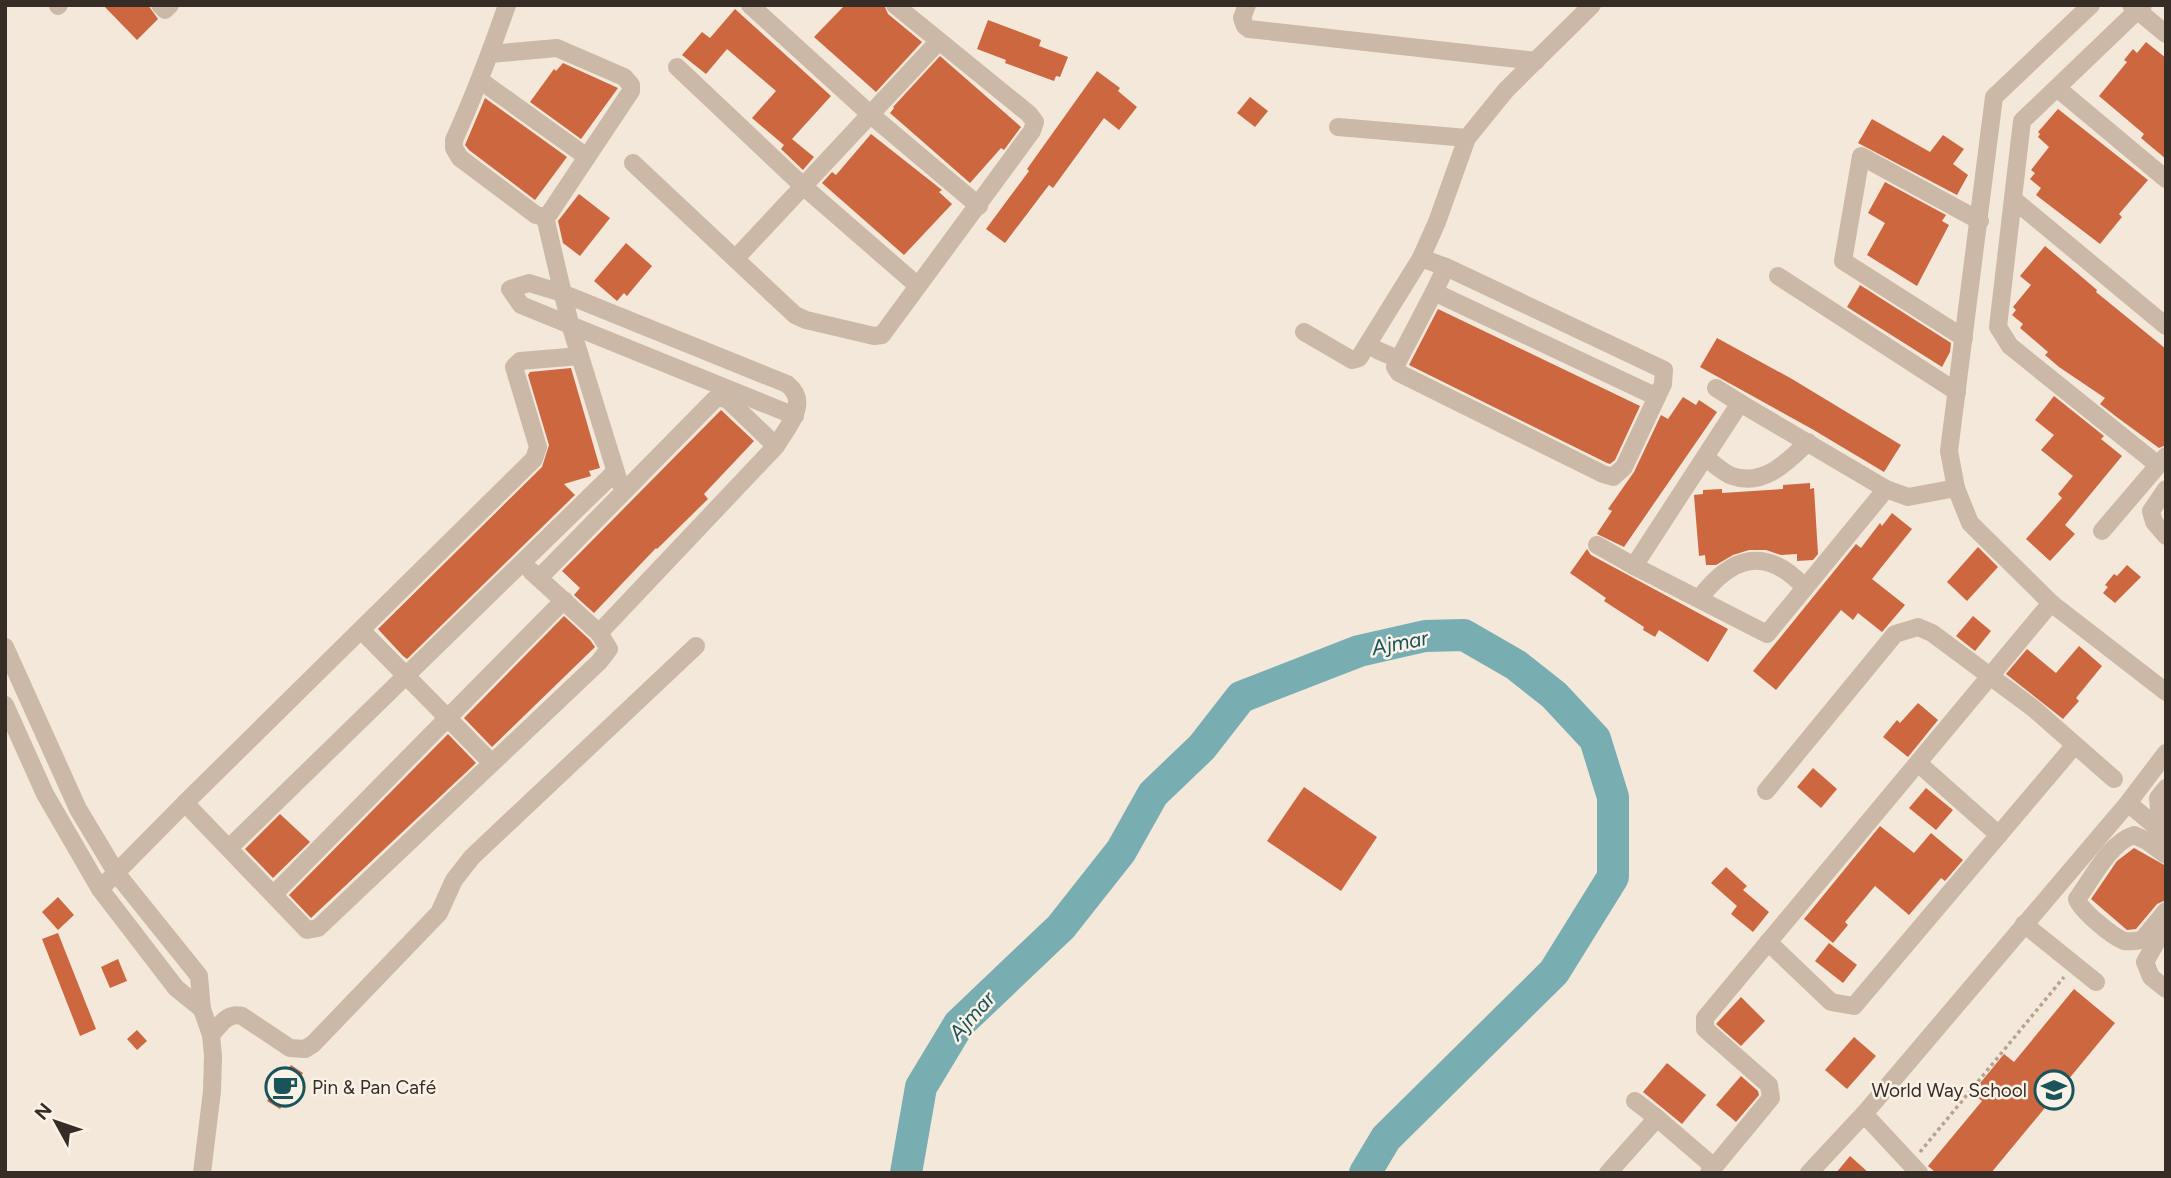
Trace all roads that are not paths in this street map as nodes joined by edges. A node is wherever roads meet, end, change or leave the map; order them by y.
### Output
1 (160, 5) edge
2 (170, 5) edge
3 (508, 5) edge
4 (750, 5) edge
5 (895, 5) edge
6 (1247, 5) edge
7 (1592, 5) edge
8 (2091, 5) edge
9 (2137, 7) edge
10 (2166, 34) edge
11 (939, 41) junction
12 (490, 54) junction
13 (1536, 61) junction
14 (677, 66) dead end
15 (481, 81) junction
16 (2057, 88) junction
17 (871, 116) junction
18 (1338, 127) dead end
19 (1467, 138) junction
20 (587, 157) junction
21 (633, 163) dead end
22 (2166, 179) edge
23 (803, 186) junction
24 (2013, 199) junction
25 (979, 206) junction
26 (545, 217) junction
27 (1979, 221) junction
28 (736, 258) junction
29 (1421, 258) junction
30 (1446, 267) junction
31 (1778, 276) dead end
32 (918, 286) junction
33 (1434, 292) junction
34 (562, 293) junction
35 (570, 324) junction
36 (2166, 326) edge
37 (1304, 332) dead end
38 (1964, 338) junction
39 (1377, 350) dead end
40 (580, 356) junction
41 (1398, 359) junction
42 (733, 362) junction
43 (723, 387) junction
44 (1716, 388) dead end
45 (1957, 392) junction
46 (1657, 397) junction
47 (1740, 403) junction
48 (795, 416) junction
49 (1808, 442) junction
50 (776, 446) junction
51 (1705, 457) junction
52 (2162, 460) edge
53 (615, 472) junction
54 (1956, 488) junction
55 (1886, 489) junction
56 (2166, 489) edge
57 (622, 492) junction
58 (2102, 531) dead end
59 (2166, 536) edge
60 (1597, 545) dead end
61 (523, 564) junction
62 (1634, 566) junction
63 (539, 578) junction
64 (1805, 588) junction
65 (1699, 599) junction
66 (564, 600) junction
67 (2052, 603) junction
68 (361, 630) junction
69 (599, 632) junction
70 (696, 646) dead end
71 (5, 647) edge
72 (405, 676) junction
73 (1989, 677) junction
74 (2166, 692) edge
75 (5, 705) edge
76 (446, 719) junction
77 (2074, 746) junction
78 (2166, 753) edge
79 (492, 763) junction
80 (1918, 763) junction
81 (2114, 779) dead end
82 (2166, 788) edge
83 (1766, 791) dead end
84 (185, 803) junction
85 (2128, 803) junction
86 (2166, 815) edge
87 (1999, 835) junction
88 (2166, 835) edge
89 (230, 847) junction
90 (2166, 855) edge
91 (117, 874) junction
92 (100, 889) junction
93 (274, 894) junction
94 (2166, 911) edge
95 (2024, 924) junction
96 (2166, 930) edge
97 (1768, 942) junction
98 (2096, 982) dead end
99 (2166, 989) edge
100 (202, 1009) junction
101 (211, 1035) junction
102 (1635, 1101) dead end
103 (1864, 1114) junction
104 (1657, 1118) junction
105 (1915, 1168) edge
106 (1712, 1170) edge
107 (202, 1173) edge
108 (1608, 1173) edge
109 (1810, 1173) edge

1 - 2 street
3 - 12 street
4 - 17 street
5 - 11 street
6 - 13 street
7 - 13 street
8 - 27 street
9 - 10 street
9 - 16 street
11 - 17 street
11 - 25 street
12 - 15 street
12 - 20 street
13 - 19 street
14 - 23 street
15 - 20 street
15 - 26 street
16 - 22 street
16 - 24 street
17 - 23 street
17 - 25 street
18 - 19 street
19 - 29 street
20 - 26 street
21 - 28 street
23 - 28 street
23 - 32 street
24 - 36 street
24 - 52 street
25 - 32 street
26 - 34 street
27 - 38 street
27 - 38 street
28 - 32 street
29 - 30 street
29 - 37 street
30 - 33 street
30 - 46 street
31 - 45 street
33 - 41 street
33 - 46 street
34 - 35 street
34 - 35 street
34 - 42 street
35 - 40 street
35 - 43 street
38 - 45 street
39 - 41 street
40 - 53 street
40 - 68 street
41 - 46 street
42 - 43 street
42 - 48 street
43 - 48 street
44 - 47 street
45 - 54 street
47 - 49 street
47 - 51 street
48 - 50 street
49 - 51 street
49 - 55 street
50 - 57 street
50 - 69 street
51 - 62 street
52 - 58 street
53 - 57 street
53 - 61 street
54 - 55 street
54 - 67 street
55 - 64 street
56 - 59 street
57 - 63 street
60 - 62 street
61 - 63 street
61 - 72 street
62 - 65 street
63 - 66 street
64 - 65 street
64 - 65 street
66 - 69 street
66 - 76 street
67 - 73 street
67 - 74 street
68 - 72 street
68 - 84 street
69 - 79 street
70 - 101 street
71 - 91 street
72 - 76 street
72 - 89 street
73 - 77 street
73 - 80 street
73 - 83 street
75 - 92 street
76 - 79 street
76 - 93 street
77 - 81 street
77 - 87 street
78 - 85 street
79 - 93 street
80 - 87 street
80 - 97 street
82 - 86 street
84 - 89 street
84 - 91 street
85 - 88 street
85 - 95 street
87 - 97 street
89 - 93 street
90 - 94 street
91 - 92 street
91 - 100 street
92 - 100 street
95 - 98 street
95 - 103 street
96 - 99 street
97 - 106 street
100 - 101 street
101 - 107 street
102 - 104 street
103 - 105 street
103 - 109 street
104 - 106 street
104 - 108 street

